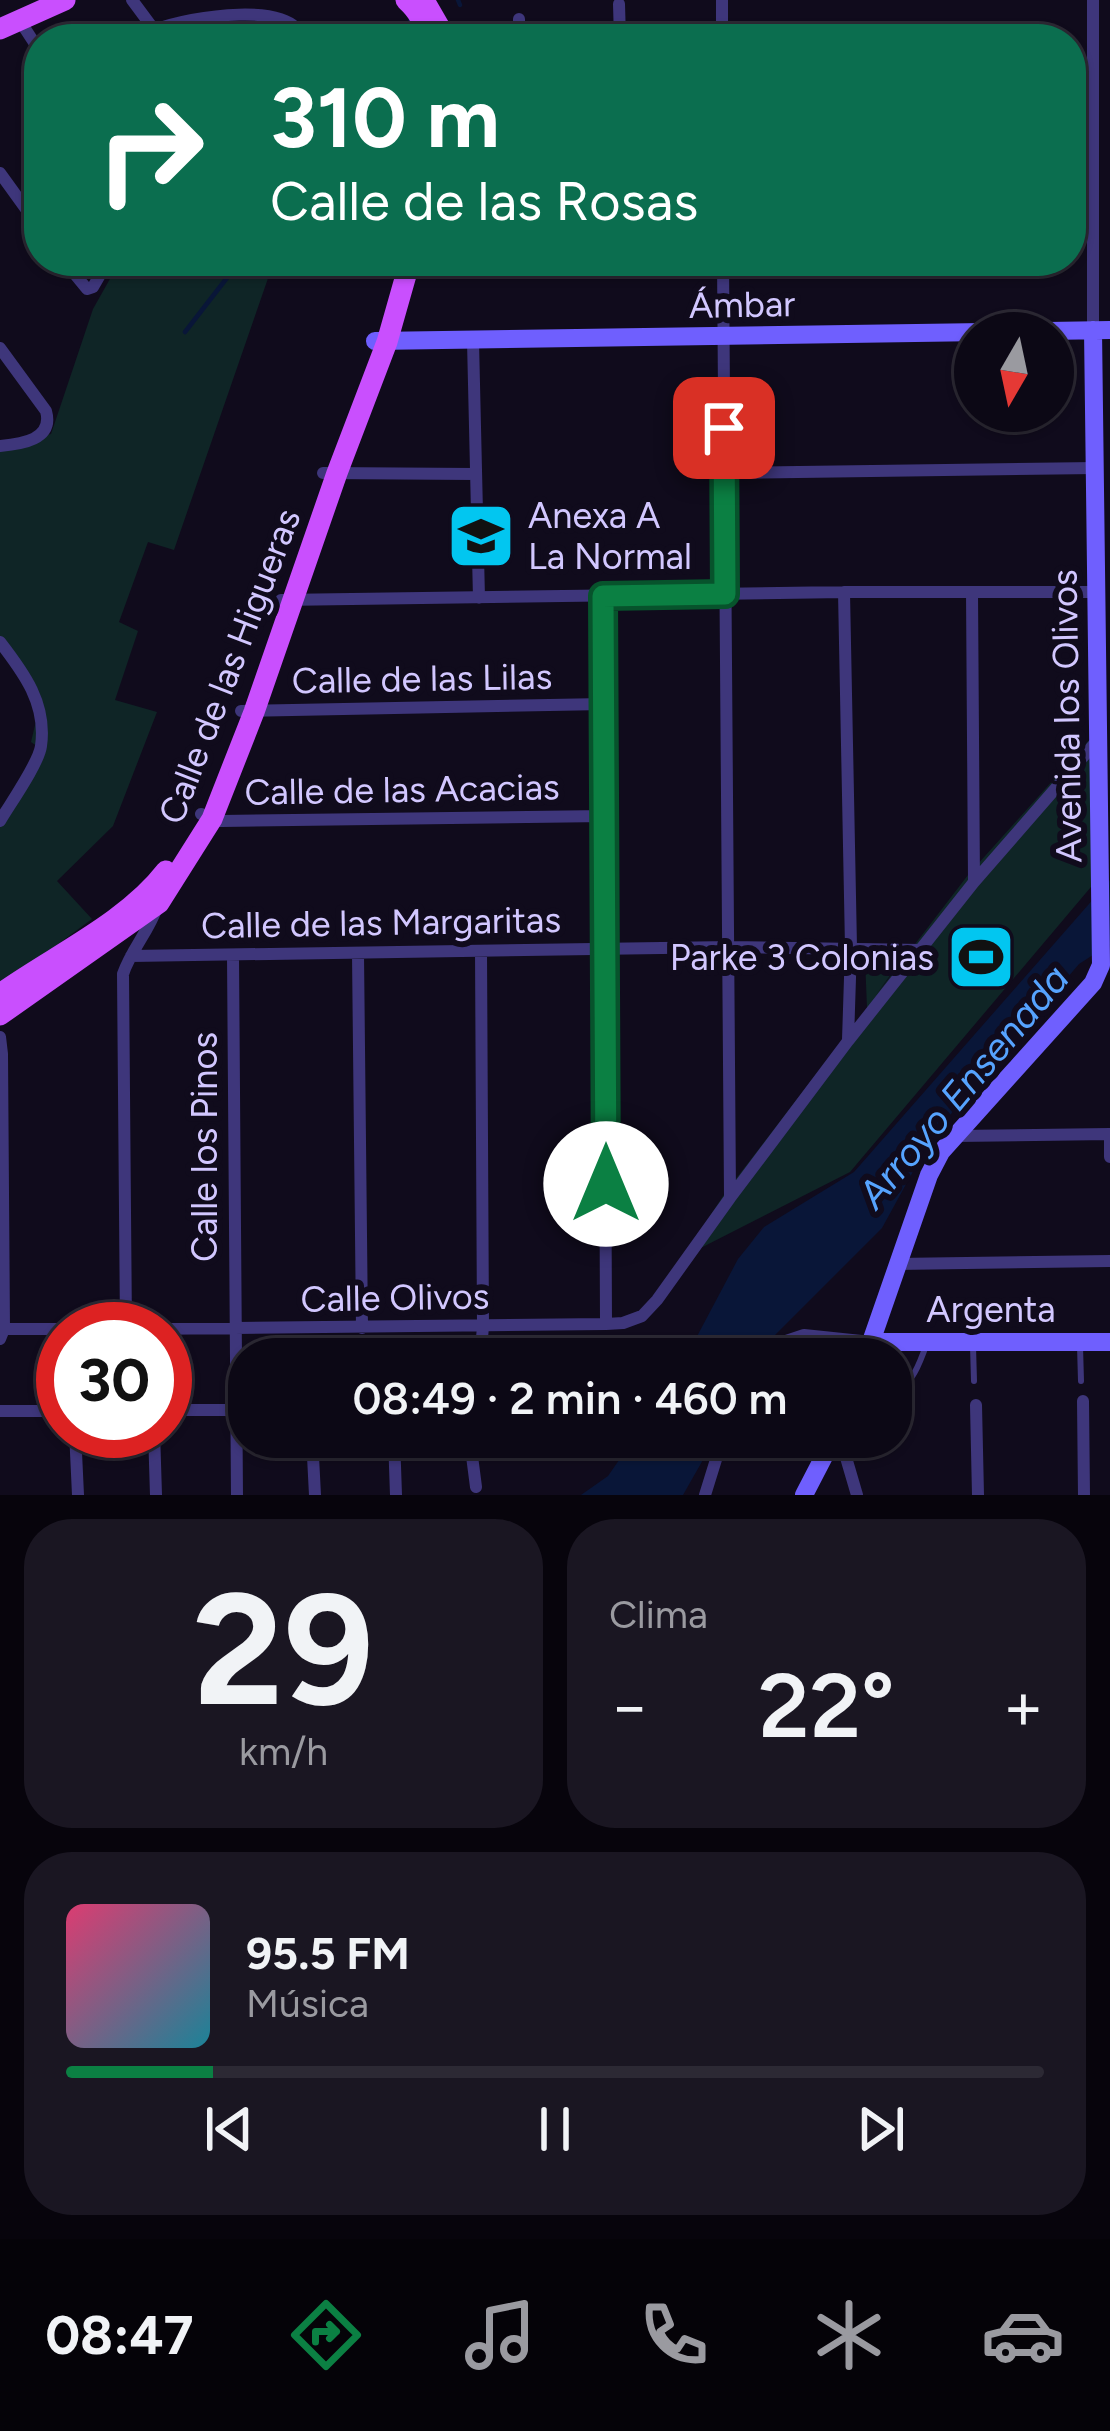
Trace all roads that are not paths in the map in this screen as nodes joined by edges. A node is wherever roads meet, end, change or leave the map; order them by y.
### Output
1 (31, 0) edge
2 (65, 0) edge
3 (132, 0) edge
4 (406, 0) edge
5 (1093, 0) edge
6 (620, 4) dead end
7 (519, 19) dead end
8 (6, 22) edge
9 (150, 24) edge
10 (180, 24) edge
11 (297, 24) edge
12 (424, 24) edge
13 (519, 24) edge
14 (620, 24) edge
15 (1086, 100) edge
16 (1093, 100) junction
17 (1092, 142) junction
18 (1110, 142) edge
19 (0, 173) edge
20 (24, 206) edge
21 (1086, 217) edge
22 (1092, 217) junction
23 (1110, 248) edge
24 (1093, 249) junction
25 (76, 276) edge
26 (99, 276) edge
27 (394, 276) edge
28 (405, 276) edge
29 (723, 276) edge
30 (1102, 330) edge
31 (724, 338) junction
32 (473, 340) junction
33 (381, 341) junction
34 (0, 348) edge
35 (1102, 351) edge
36 (1, 447) edge
37 (1096, 468) junction
38 (725, 472) junction
39 (330, 473) junction
40 (476, 474) junction
41 (844, 592) junction
42 (972, 592) junction
43 (1098, 592) junction
44 (725, 594) junction
45 (603, 596) junction
46 (479, 598) junction
47 (288, 600) junction
48 (0, 642) edge
49 (604, 704) junction
50 (248, 711) junction
51 (1100, 738) junction
52 (206, 816) junction
53 (604, 816) junction
54 (0, 821) edge
55 (974, 882) junction
56 (156, 896) junction
57 (730, 947) junction
58 (851, 947) junction
59 (606, 949) junction
60 (921, 950) junction
61 (481, 951) junction
62 (358, 954) junction
63 (131, 956) junction
64 (233, 956) junction
65 (1106, 961) edge
66 (0, 994) edge
67 (0, 1015) edge
68 (0, 1037) edge
69 (848, 1041) junction
70 (1110, 1134) edge
71 (953, 1136) junction
72 (1110, 1157) edge
73 (730, 1198) junction
74 (1110, 1261) edge
75 (896, 1264) junction
76 (124, 1302) edge
77 (606, 1324) junction
78 (483, 1327) junction
79 (362, 1328) junction
80 (192, 1329) edge
81 (235, 1329) junction
82 (36, 1333) edge
83 (2, 1334) edge
84 (236, 1338) edge
85 (482, 1338) edge
86 (872, 1338) edge
87 (927, 1342) junction
88 (973, 1342) junction
89 (1080, 1342) junction
90 (1110, 1342) edge
91 (912, 1344) edge
92 (912, 1379) edge
93 (974, 1381) dead end
94 (1081, 1381) dead end
95 (1083, 1401) dead end
96 (976, 1405) dead end
97 (192, 1410) edge
98 (228, 1410) edge
99 (0, 1411) edge
100 (36, 1411) edge
101 (76, 1458) edge
102 (155, 1458) edge
103 (239, 1458) edge
104 (313, 1458) edge
105 (395, 1458) edge
106 (472, 1458) edge
107 (716, 1458) edge
108 (825, 1458) edge
109 (844, 1458) edge
110 (476, 1486) dead end
111 (78, 1495) edge
112 (156, 1495) edge
113 (237, 1495) edge
114 (315, 1495) edge
115 (396, 1495) edge
116 (705, 1495) edge
117 (804, 1495) edge
118 (857, 1495) edge
119 (978, 1495) edge
120 (1084, 1495) edge

1 - 8 main road
2 - 8 main road
3 - 9 street
4 - 12 main road
5 - 16 street
6 - 14 street
7 - 13 street
10 - 11 street
15 - 16 street
16 - 17 street
17 - 18 street
17 - 22 street
19 - 20 street
21 - 22 street
22 - 24 street
23 - 24 street
24 - 30 street
25 - 26 street
27 - 33 main road, Calle de las Higueras
28 - 33 main road, Calle de las Higueras
29 - 31 street
30 - 31 street, Ámbar
30 - 35 street, Avenida los Olivos
31 - 32 street, Ámbar
31 - 38 street
32 - 33 street, Ámbar
32 - 40 street
33 - 39 main road, Calle de las Higueras
34 - 36 street
35 - 37 street, Avenida los Olivos
37 - 38 street
37 - 43 street, Avenida los Olivos
38 - 44 street
39 - 40 street
39 - 47 main road, Calle de las Higueras
40 - 46 street
41 - 42 street
41 - 44 street
41 - 58 street
42 - 43 street
42 - 55 street
43 - 51 street, Avenida los Olivos
44 - 45 street
44 - 57 street
45 - 46 street
45 - 49 street
46 - 47 street
47 - 50 main road, Calle de las Higueras
48 - 54 street
49 - 50 street, Calle de las Lilas
49 - 53 street
50 - 52 main road, Calle de las Higueras
51 - 55 street
51 - 65 street, Avenida los Olivos
52 - 53 street, Calle de las Acacias
52 - 56 main road, Calle de las Higueras
53 - 59 street
55 - 60 street
56 - 63 street
56 - 66 main road, Calle de las Higueras
56 - 67 main road, Calle de las Higueras
57 - 58 street, Calle de las Margaritas
57 - 59 street, Calle de las Margaritas
57 - 73 street
58 - 60 street, Calle de las Margaritas
58 - 69 street
59 - 61 street, Calle de las Margaritas
59 - 77 street
60 - 69 street
61 - 62 street, Calle de las Margaritas
61 - 78 street
62 - 64 street, Calle de las Margaritas
62 - 79 street
63 - 64 street, Calle de las Margaritas
63 - 76 street
64 - 81 street, Calle los Pinos
65 - 71 street
68 - 83 street
69 - 73 street
70 - 71 street
70 - 72 street
71 - 75 street
73 - 77 street, Calle Olivos
74 - 75 street
75 - 86 street
77 - 78 street, Calle Olivos
78 - 79 street, Calle Olivos
78 - 85 street
79 - 81 street, Calle Olivos
80 - 81 street, Calle Olivos
81 - 84 street, Calle los Pinos
82 - 83 street
87 - 88 street, Argenta
87 - 91 street, Argenta
87 - 92 lane
88 - 89 street, Argenta
88 - 93 lane
89 - 90 street, Argenta
89 - 94 lane
95 - 120 street
96 - 119 street
97 - 98 street
99 - 100 street
101 - 111 street
102 - 112 street
103 - 113 street, Calle los Pinos
104 - 114 street
105 - 115 street
106 - 110 street
107 - 116 street
108 - 117 street
109 - 118 street

